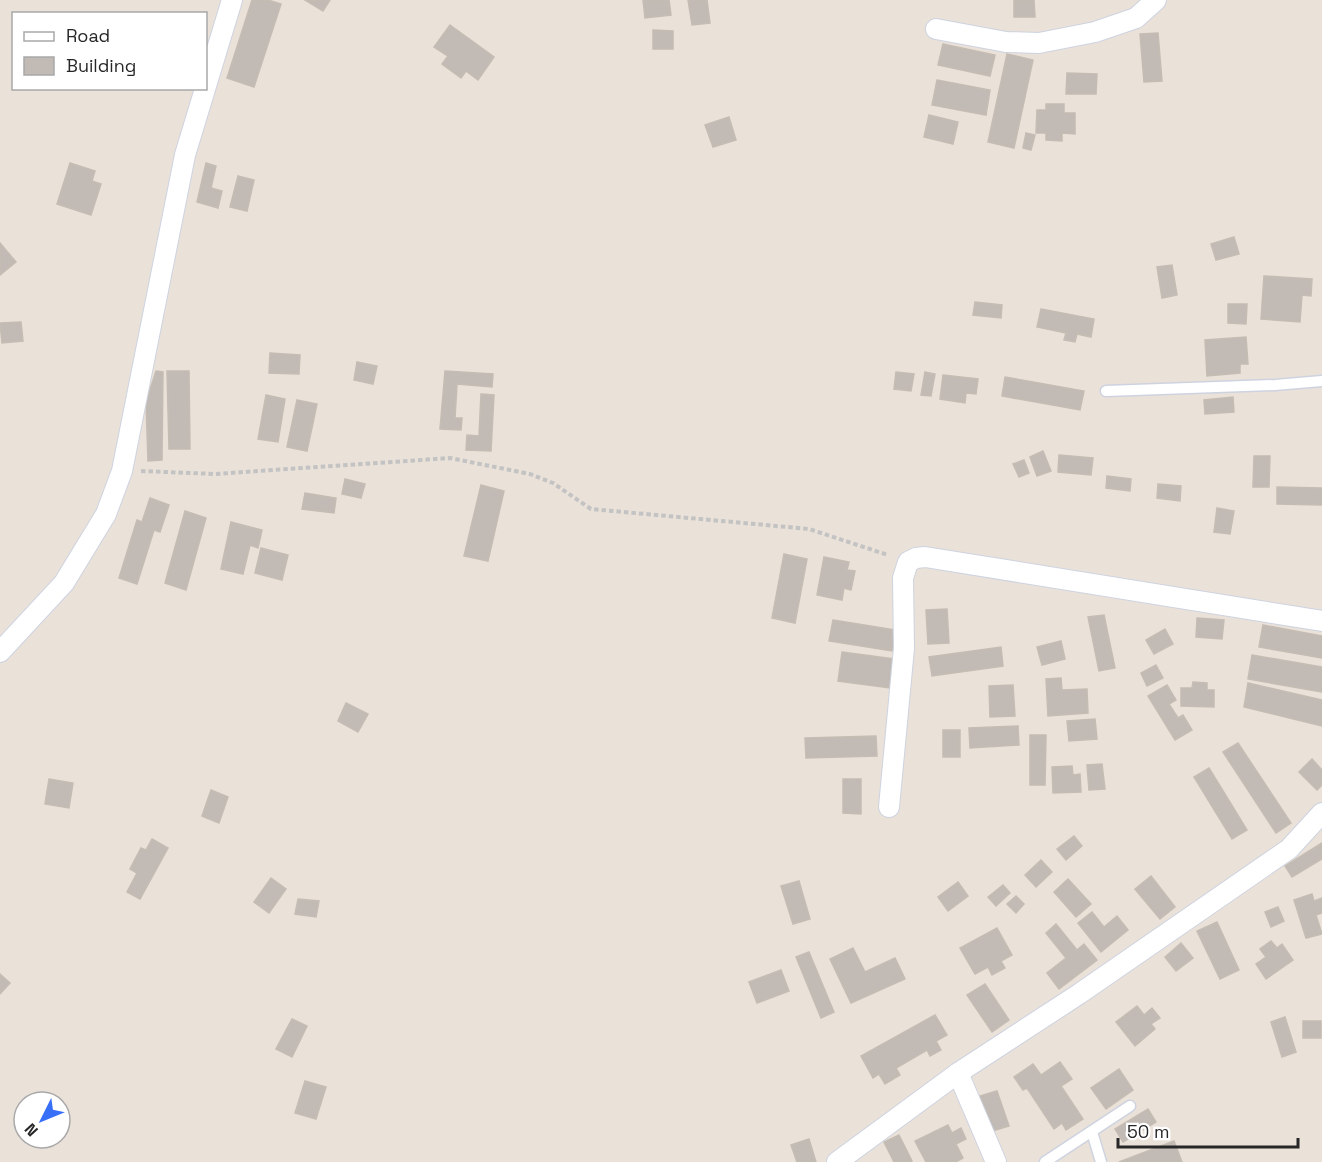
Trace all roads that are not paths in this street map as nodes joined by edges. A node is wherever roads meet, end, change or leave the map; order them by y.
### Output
1 (232, 0) edge
2 (1156, 0) edge
3 (936, 29) dead end
4 (207, 84) edge
5 (205, 90) edge
6 (1322, 381) edge
7 (1106, 391) dead end
8 (1322, 621) edge
9 (0, 652) edge
10 (889, 807) dead end
11 (1322, 813) edge
12 (958, 1073) junction
13 (1130, 1106) dead end
14 (1092, 1131) junction
15 (837, 1162) edge
16 (996, 1162) edge
17 (1045, 1162) edge
18 (1101, 1162) edge

1 - 4 street
2 - 3 street
5 - 9 street
6 - 7 lane
8 - 10 street
11 - 12 street
12 - 15 street
12 - 16 street
13 - 14 lane
14 - 17 lane
14 - 18 lane

